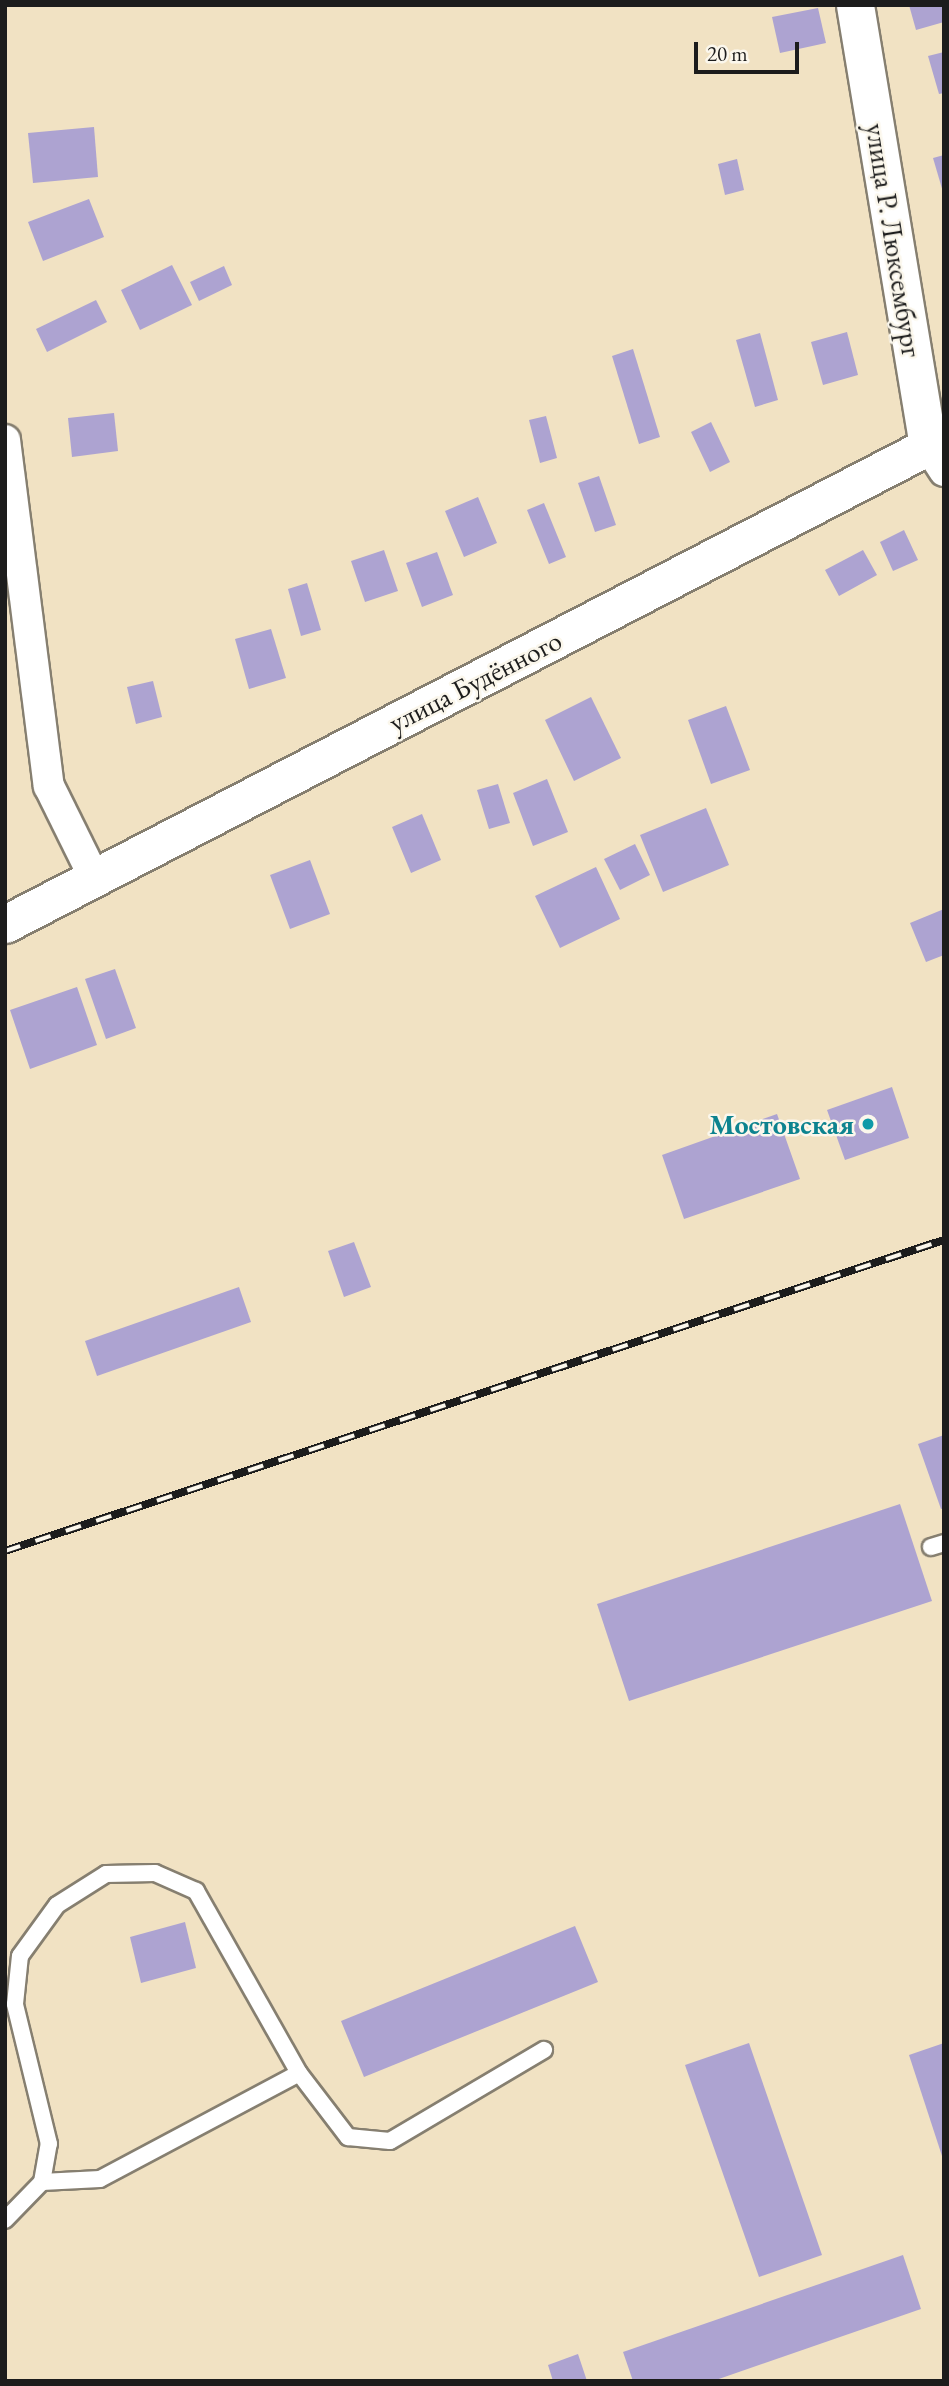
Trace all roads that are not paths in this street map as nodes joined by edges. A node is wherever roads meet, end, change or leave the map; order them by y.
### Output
1 (855, 5) edge
2 (5, 440) edge
3 (939, 452) edge
4 (95, 879) junction
5 (5, 923) edge
6 (544, 2050) dead end
7 (299, 2073) junction
8 (42, 2182) junction
9 (5, 2220) edge

1 - 3 street, улица Р. Люксембург
2 - 4 street
3 - 4 street, улица Будённого
4 - 5 street, улица Будённого
6 - 7 lane
7 - 8 lane
7 - 8 lane
8 - 9 lane

